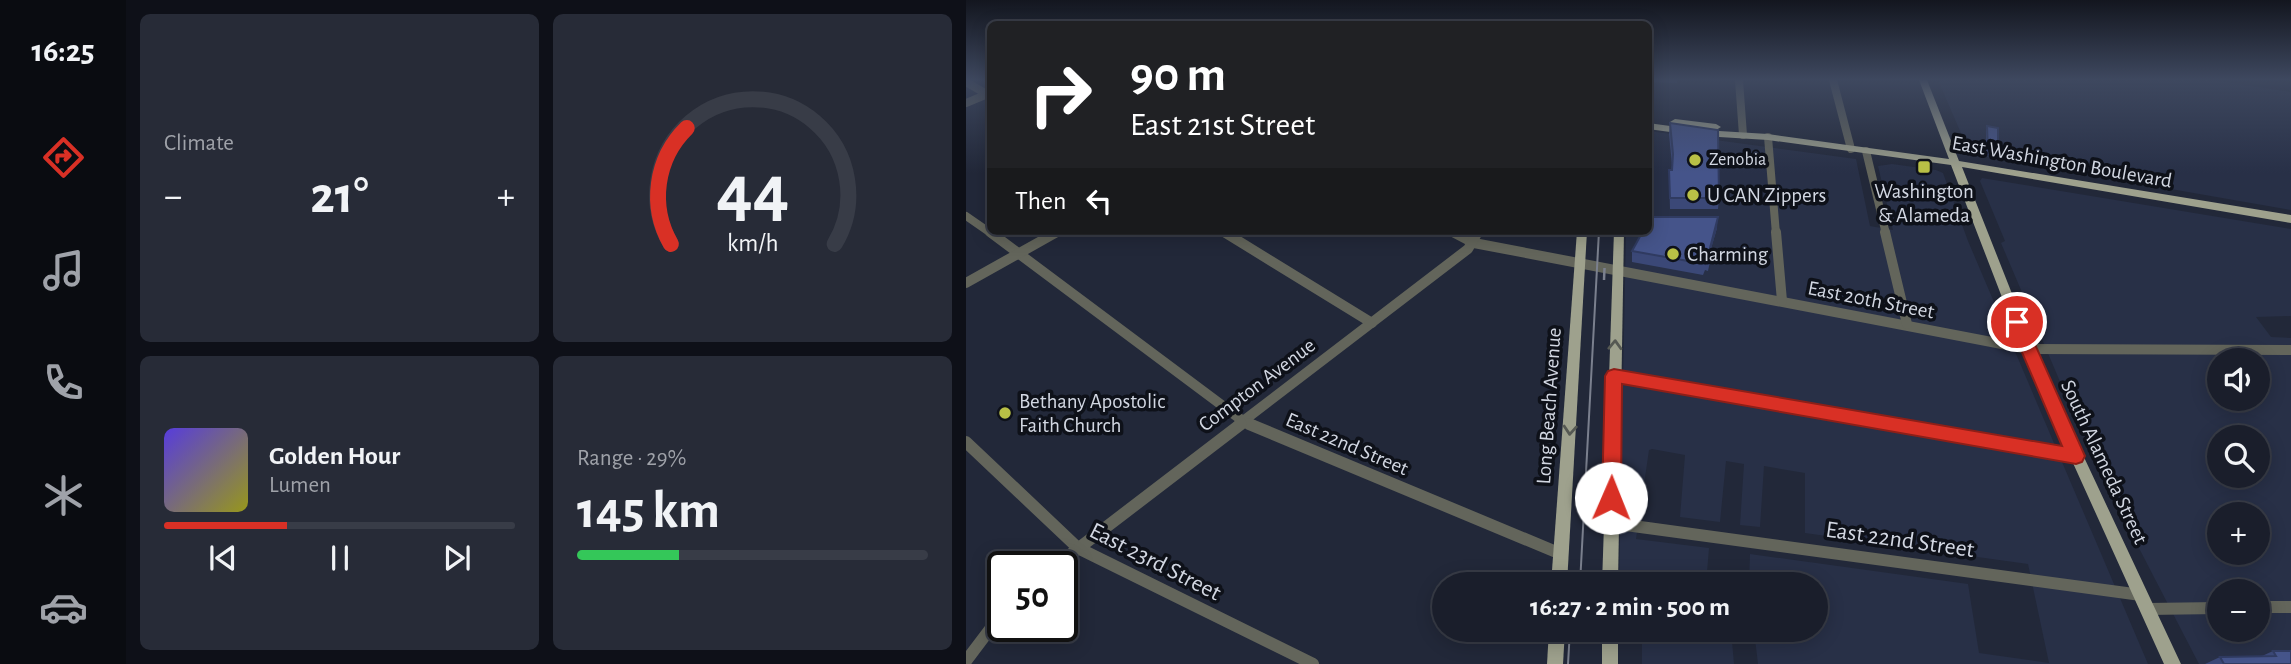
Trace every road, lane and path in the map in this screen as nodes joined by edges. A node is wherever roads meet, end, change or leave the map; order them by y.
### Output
1 (1741, 111) edge
2 (1841, 111) edge
3 (1935, 111) edge
4 (1652, 119) edge
5 (1652, 126) edge
6 (1743, 135) junction
7 (1768, 137) junction
8 (1851, 149) junction
9 (1866, 151) junction
10 (1956, 163) junction
11 (966, 216) edge
12 (2291, 219) edge
13 (987, 230) edge
14 (994, 235) edge
15 (1052, 235) edge
16 (1229, 235) edge
17 (1459, 235) edge
18 (1477, 235) edge
19 (1582, 235) edge
20 (1619, 235) edge
21 (1474, 243) junction
22 (1020, 253) junction
23 (1580, 264) junction
24 (1617, 271) junction
25 (966, 283) edge
26 (1782, 301) junction
27 (1372, 323) junction
28 (1907, 324) junction
29 (2028, 349) junction
30 (2291, 350) edge
31 (1614, 376) junction
32 (1243, 421) junction
33 (966, 442) edge
34 (2076, 456) junction
35 (1611, 523) junction
36 (1077, 548) junction
37 (1073, 551) edge
38 (1561, 554) junction
39 (1560, 572) edge
40 (1610, 572) edge
41 (2144, 602) junction
42 (2207, 607) edge
43 (2270, 607) edge
44 (2291, 607) edge
45 (987, 633) edge
46 (1556, 642) edge
47 (1610, 642) edge
48 (966, 661) edge
49 (1313, 664) edge
50 (1555, 664) edge
51 (1609, 664) edge
52 (2173, 664) edge

1 - 6 street
2 - 8 street
3 - 10 main road, South Alameda Street
4 - 6 main road, East Washington Boulevard
5 - 6 main road, East Washington Boulevard
6 - 7 main road, East Washington Boulevard
7 - 8 main road, East Washington Boulevard
7 - 26 street
8 - 9 main road, East Washington Boulevard
9 - 10 main road, East Washington Boulevard
9 - 28 street
10 - 12 main road, East Washington Boulevard
10 - 29 main road, South Alameda Street
11 - 13 street, East 22nd Street
14 - 22 street, East 22nd Street
15 - 22 street
16 - 27 street
17 - 21 street, East 20th Street
18 - 21 street, Compton Avenue
19 - 23 main road, Long Beach Avenue
20 - 24 main road
21 - 23 street, East 20th Street
21 - 27 street, Compton Avenue
22 - 25 street
22 - 32 street, East 22nd Street
23 - 24 street, East 20th Street
23 -> 38 main road, Long Beach Avenue
24 - 26 street, East 20th Street
31 -> 24 main road
26 - 28 street, East 20th Street
27 - 32 street, Compton Avenue
28 - 29 street, East 20th Street
29 - 30 street, East 20th Street
29 - 34 main road, South Alameda Street
31 - 34 street
31 - 35 main road
32 - 36 street, Compton Avenue
32 - 38 street, East 22nd Street
33 - 36 street, East 23rd Street
34 - 41 main road, South Alameda Street
35 - 40 main road
35 - 41 street, East 22nd Street
36 - 37 street, Compton Avenue
36 - 49 street, East 23rd Street
38 - 39 main road, Long Beach Avenue
41 - 42 street, East 22nd Street
41 - 52 main road, South Alameda Street
43 - 44 street
45 - 48 street
46 - 50 main road
47 - 51 main road

